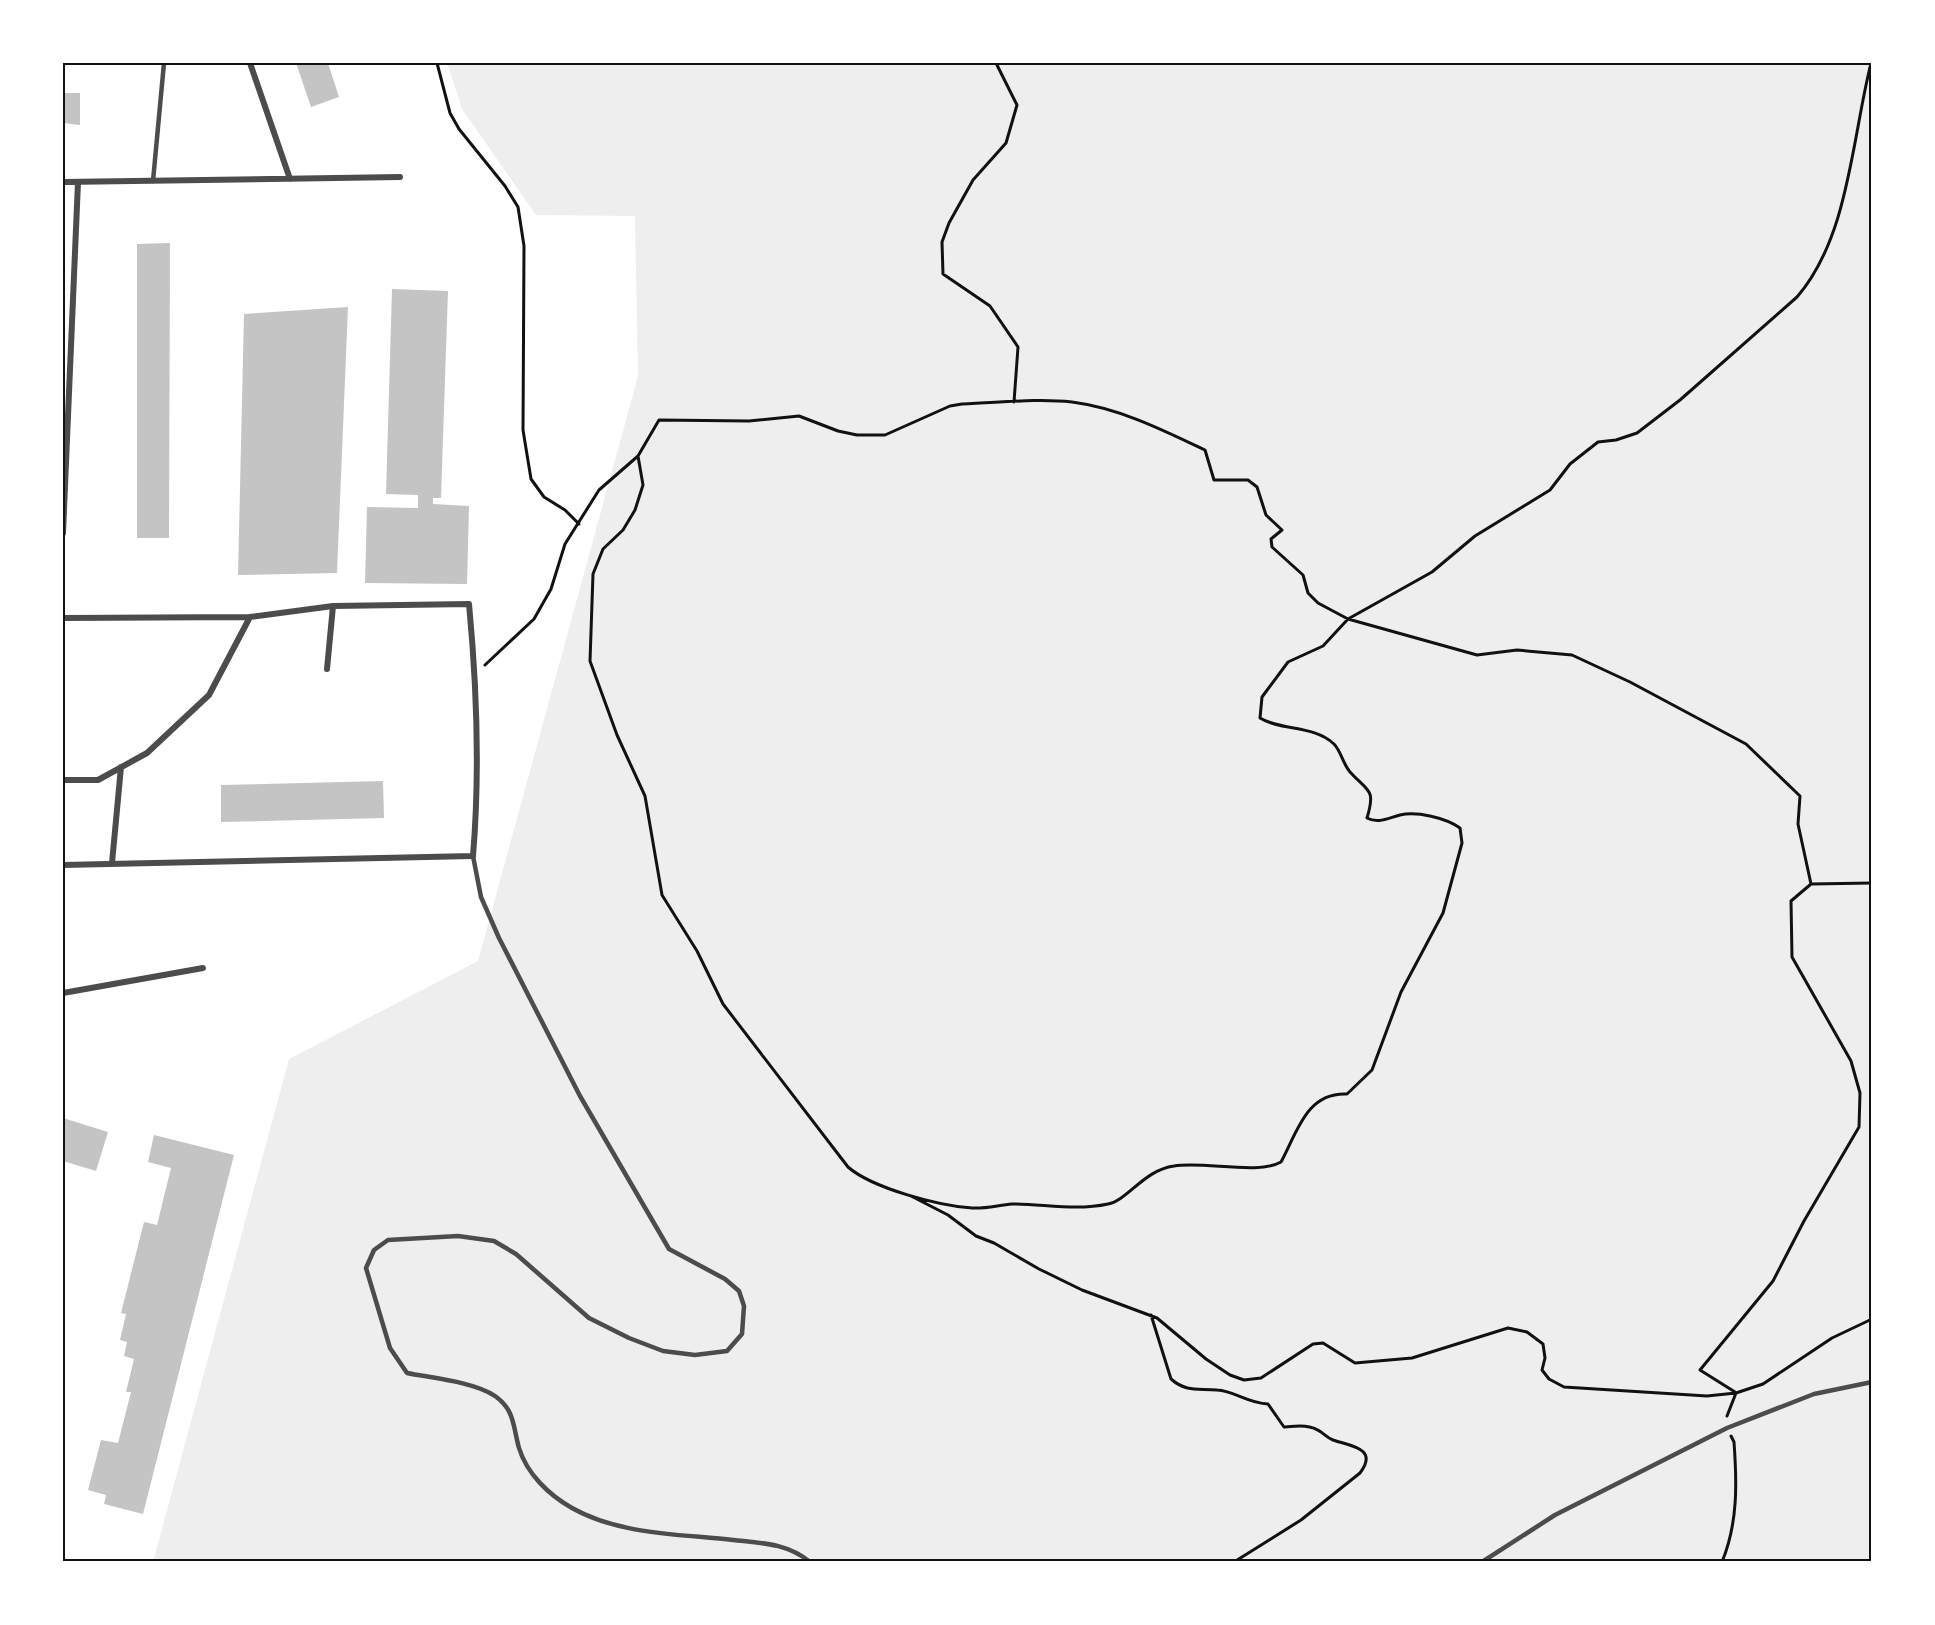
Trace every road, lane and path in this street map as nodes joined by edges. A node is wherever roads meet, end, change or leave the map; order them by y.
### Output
1 (164, 63) edge
2 (250, 63) edge
3 (437, 63) edge
4 (996, 63) edge
5 (1871, 63) edge
6 (400, 177) dead end
7 (290, 179) junction
8 (153, 181) junction
9 (63, 182) edge
10 (78, 182) junction
11 (1014, 402) junction
12 (638, 456) junction
13 (64, 492) edge
14 (579, 524) junction
15 (63, 533) edge
16 (333, 606) junction
17 (250, 617) junction
18 (63, 618) edge
19 (1348, 619) junction
20 (327, 669) dead end
21 (476, 671) junction
22 (121, 767) junction
23 (63, 780) edge
24 (473, 856) junction
25 (112, 863) junction
26 (63, 864) edge
27 (1872, 883) edge
28 (1811, 884) junction
29 (203, 968) dead end
30 (63, 993) edge
31 (905, 1194) junction
32 (1151, 1315) junction
33 (1872, 1319) edge
34 (1872, 1382) edge
35 (1737, 1393) junction
36 (1727, 1428) junction
37 (810, 1562) edge
38 (1234, 1562) edge
39 (1482, 1562) edge
40 (1722, 1562) edge

1 - 8 lane
2 - 7 street
3 - 14 path
4 - 11 path
5 - 19 path
6 - 7 street
7 - 8 street
8 - 10 street
9 - 10 street
10 - 13 street
11 - 12 path
11 - 19 path
12 - 14 path
12 - 31 path
13 - 15 street
14 - 21 path
16 - 17 street
16 - 20 street
16 - 21 street
17 - 18 street
17 - 22 street
19 - 28 path
19 - 31 path
21 - 24 street
22 - 23 street
22 - 25 street
24 - 25 street
24 - 37 lane
25 - 26 street
27 - 28 path
28 - 35 path
29 - 30 street
31 - 32 path
32 - 35 path
32 - 38 path
33 - 35 path
34 - 36 lane
35 - 36 path
36 - 39 lane
36 - 40 path

